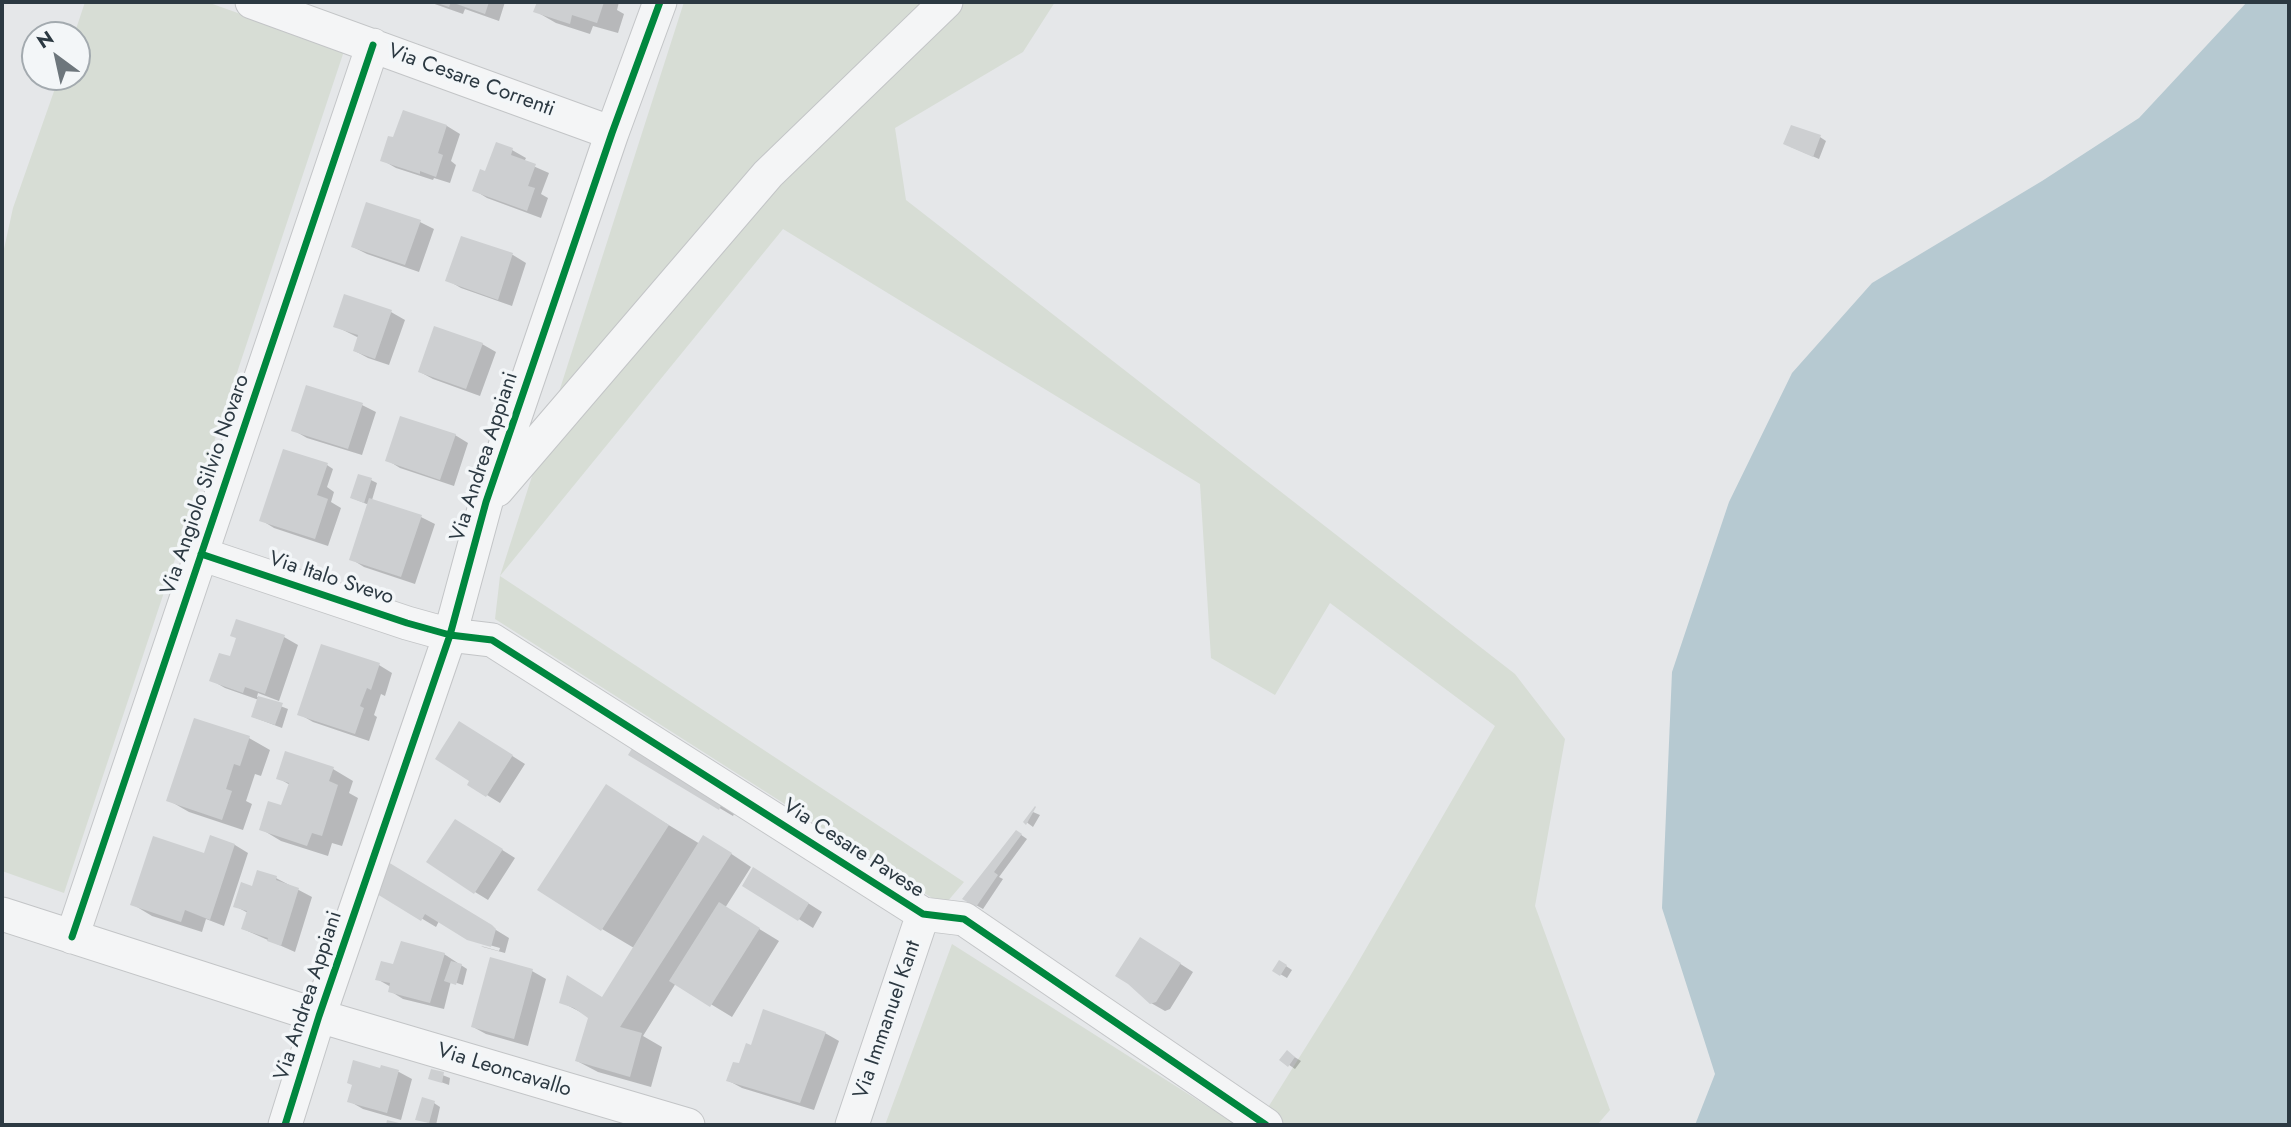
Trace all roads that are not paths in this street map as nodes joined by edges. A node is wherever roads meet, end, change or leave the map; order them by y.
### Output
1 (252, 2) edge
2 (660, 2) edge
3 (946, 2) edge
4 (373, 45) junction
5 (612, 133) junction
6 (486, 502) junction
7 (201, 554) junction
8 (450, 635) junction
9 (2, 914) edge
10 (923, 914) junction
11 (72, 936) junction
12 (319, 1016) junction
13 (285, 1125) edge
14 (688, 1125) edge
15 (852, 1125) edge
16 (1266, 1125) edge

1 - 4 street, Via Cesare Correnti
2 - 5 street, Via Andrea Appiani
3 - 6 street
4 - 5 street, Via Cesare Correnti
4 - 7 street, Via Angiolo Silvio Novaro
5 - 6 street, Via Andrea Appiani
6 - 8 street, Via Andrea Appiani
7 - 8 street, Via Italo Svevo
7 - 11 street, Via Angiolo Silvio Novaro
8 - 10 street, Via Cesare Pavese
8 - 12 street, Via Andrea Appiani
9 - 11 street, Via Leoncavallo
10 - 15 street, Via Immanuel Kant
10 - 16 street, Via Cesare Pavese
11 - 12 street, Via Leoncavallo
12 - 13 street, Via Andrea Appiani
12 - 14 street, Via Leoncavallo

